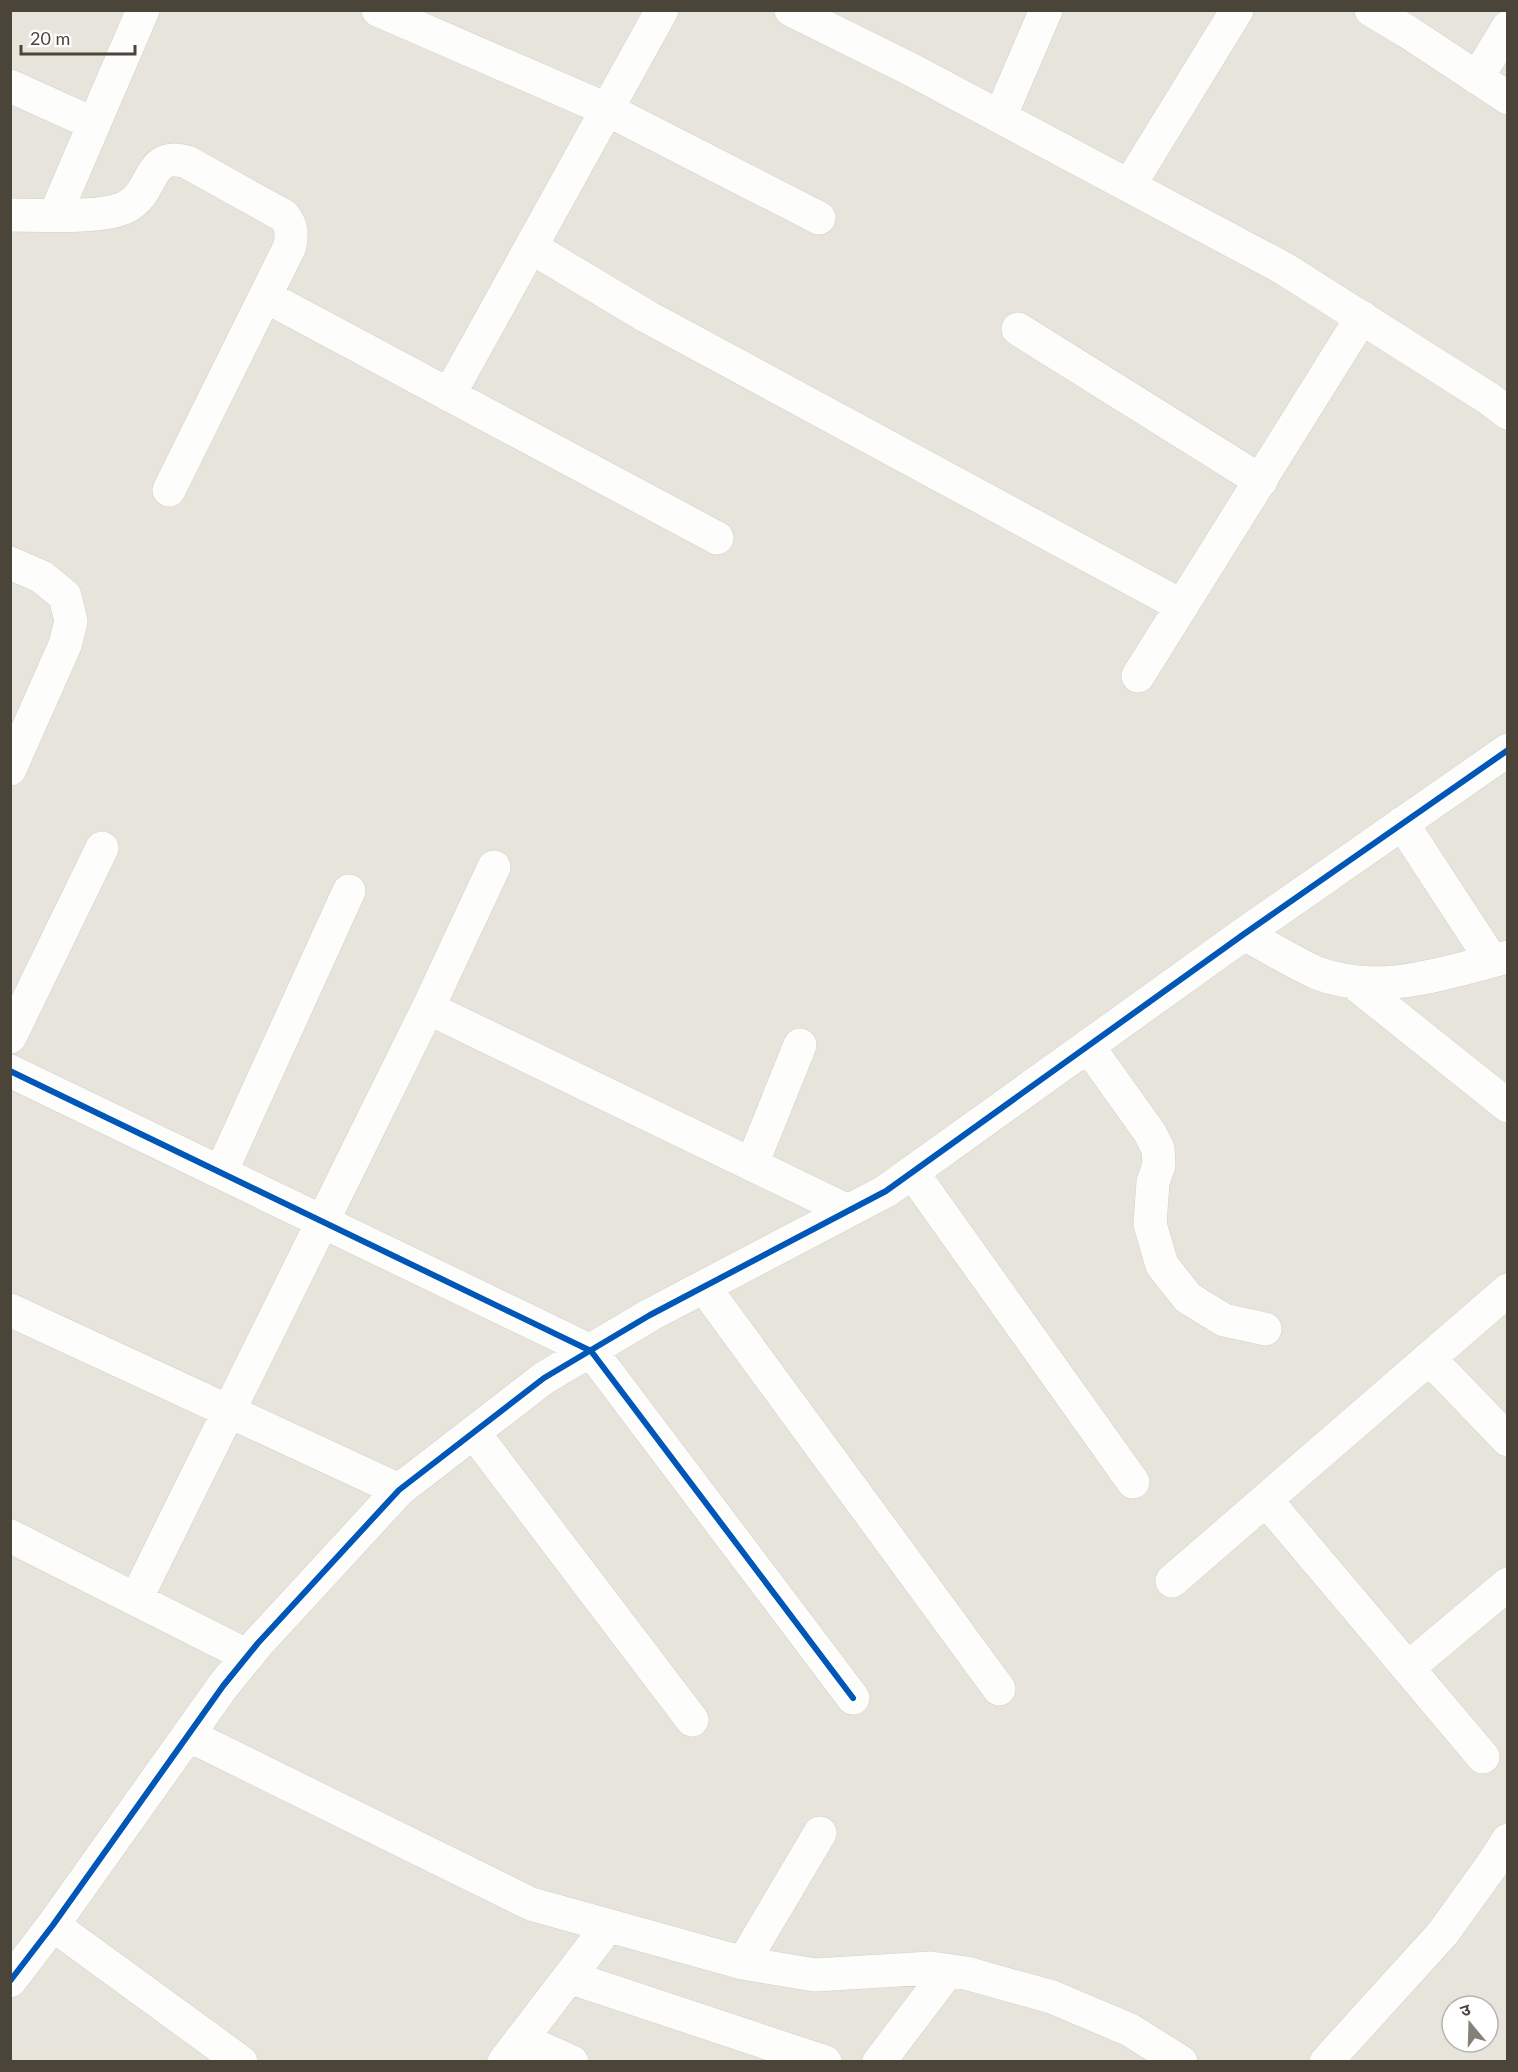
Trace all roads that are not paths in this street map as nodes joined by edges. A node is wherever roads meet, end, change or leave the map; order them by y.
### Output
1 (143, 10) edge
2 (378, 10) edge
3 (662, 10) edge
4 (791, 10) edge
5 (1046, 10) edge
6 (1237, 10) edge
7 (1371, 10) edge
8 (843, 22) edge
9 (1508, 27) edge
10 (1477, 78) junction
11 (10, 86) edge
12 (1508, 98) edge
13 (608, 110) junction
14 (1000, 117) junction
15 (94, 124) junction
16 (1129, 186) junction
17 (10, 215) edge
18 (55, 215) junction
19 (819, 218) dead end
20 (531, 247) junction
21 (265, 296) junction
22 (1362, 317) junction
23 (1018, 328) dead end
24 (449, 395) junction
25 (1508, 412) edge
26 (1261, 481) junction
27 (169, 490) dead end
28 (717, 538) dead end
29 (10, 563) edge
30 (1182, 606) junction
31 (1138, 676) dead end
32 (1508, 750) edge
33 (10, 769) edge
34 (1402, 823) junction
35 (102, 848) dead end
36 (494, 867) dead end
37 (349, 891) dead end
38 (1244, 934) junction
39 (1500, 959) edge
40 (1353, 982) junction
41 (428, 1008) junction
42 (10, 1038) edge
43 (800, 1046) dead end
44 (1088, 1046) junction
45 (10, 1071) edge
46 (1508, 1106) edge
47 (752, 1164) junction
48 (220, 1172) junction
49 (912, 1172) junction
50 (848, 1211) junction
51 (322, 1221) junction
52 (704, 1287) junction
53 (1508, 1290) edge
54 (10, 1310) edge
55 (1265, 1329) dead end
56 (591, 1351) junction
57 (1429, 1358) junction
58 (228, 1410) junction
59 (474, 1433) junction
60 (1508, 1440) edge
61 (1133, 1482) dead end
62 (399, 1490) junction
63 (1266, 1500) junction
64 (10, 1536) edge
65 (1172, 1581) dead end
66 (1508, 1584) edge
67 (136, 1599) junction
68 (248, 1656) junction
69 (1408, 1668) junction
70 (999, 1689) dead end
71 (853, 1698) dead end
72 (692, 1720) dead end
73 (188, 1735) junction
74 (1483, 1757) dead end
75 (820, 1833) dead end
76 (1508, 1840) edge
77 (53, 1925) junction
78 (608, 1926) junction
79 (743, 1963) junction
80 (948, 1971) junction
81 (569, 1977) junction
82 (10, 1981) edge
83 (513, 2050) edge
84 (241, 2061) edge
85 (572, 2061) edge
86 (825, 2061) edge
87 (879, 2061) edge
88 (1182, 2061) edge
89 (1326, 2061) edge

1 - 15 street
2 - 13 street
3 - 13 street
4 - 8 street
5 - 14 street
6 - 16 street
7 - 10 street
8 - 14 street
9 - 10 street
10 - 12 street
11 - 15 street
13 - 19 street
13 - 20 street
14 - 16 street
15 - 18 street
16 - 22 street
17 - 18 street
18 - 21 street
20 - 24 street
20 - 30 street
21 - 24 street
21 - 27 street
22 - 25 street
22 - 26 street
23 - 26 street
24 - 28 street
26 - 30 street
29 - 33 street
30 - 31 street
32 - 34 street
34 - 38 street
34 - 39 street
35 - 42 street
36 - 41 street
37 - 48 street
38 - 40 street
38 - 44 street
39 - 40 street
40 - 46 street
41 - 47 street
41 - 51 street
43 - 47 street
44 - 49 street
44 - 55 street
45 - 48 street
47 - 50 street
48 - 51 street
49 - 50 street
49 - 61 street
50 - 52 street
51 - 56 street
51 - 58 street
52 - 56 street
52 - 70 street
53 - 57 street
54 - 58 street
56 - 59 street
56 - 71 street
57 - 60 street
57 - 63 street
58 - 62 street
58 - 67 street
59 - 62 street
59 - 72 street
62 - 68 street
63 - 65 street
63 - 69 street
64 - 67 street
66 - 69 street
67 - 68 street
68 - 73 street
69 - 74 street
73 - 77 street
73 - 78 street
75 - 79 street
76 - 89 street
77 - 82 street
77 - 84 street
78 - 79 street
78 - 81 street
79 - 80 street
80 - 87 street
80 - 88 street
81 - 83 street
81 - 86 street
83 - 85 street

